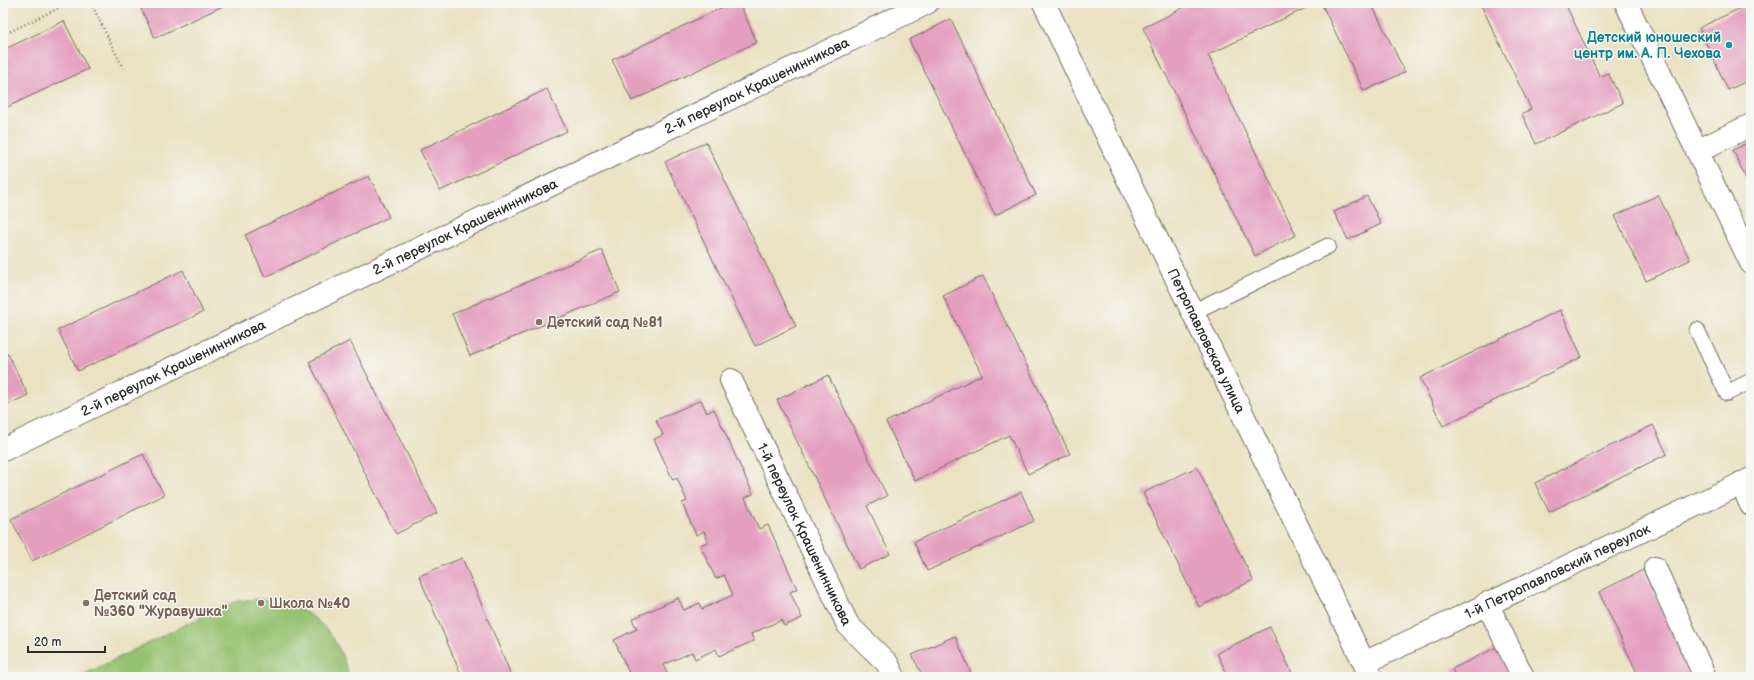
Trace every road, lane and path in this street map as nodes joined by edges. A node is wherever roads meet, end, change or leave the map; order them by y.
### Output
1 (69, 3) edge
2 (91, 3) edge
3 (927, 3) edge
4 (1044, 3) edge
5 (1626, 3) edge
6 (3, 35) edge
7 (123, 68) dead end
8 (1751, 125) edge
9 (1696, 151) junction
10 (1328, 246) dead end
11 (1751, 263) edge
12 (1193, 312) junction
13 (1697, 330) dead end
14 (731, 380) dead end
15 (1751, 381) edge
16 (3, 450) edge
17 (1746, 481) edge
18 (1751, 505) edge
19 (1655, 568) dead end
20 (1488, 603) junction
21 (1368, 670) edge
22 (894, 677) edge
23 (1523, 677) edge
24 (1705, 677) edge

1 - 6 path
2 - 7 path
3 - 16 street, 2-й переулок Крашенинникова
4 - 12 street, Петропавловская улица
5 - 9 street
8 - 9 street
9 - 11 street
10 - 12 lane
12 - 21 street, Петропавловская улица
13 - 15 lane
14 - 22 street, 1-й переулок Крашенинникова
17 - 18 street
17 - 20 street, 1-й Петропавловский переулок
19 - 24 street
20 - 21 street, 1-й Петропавловский переулок
20 - 23 street

